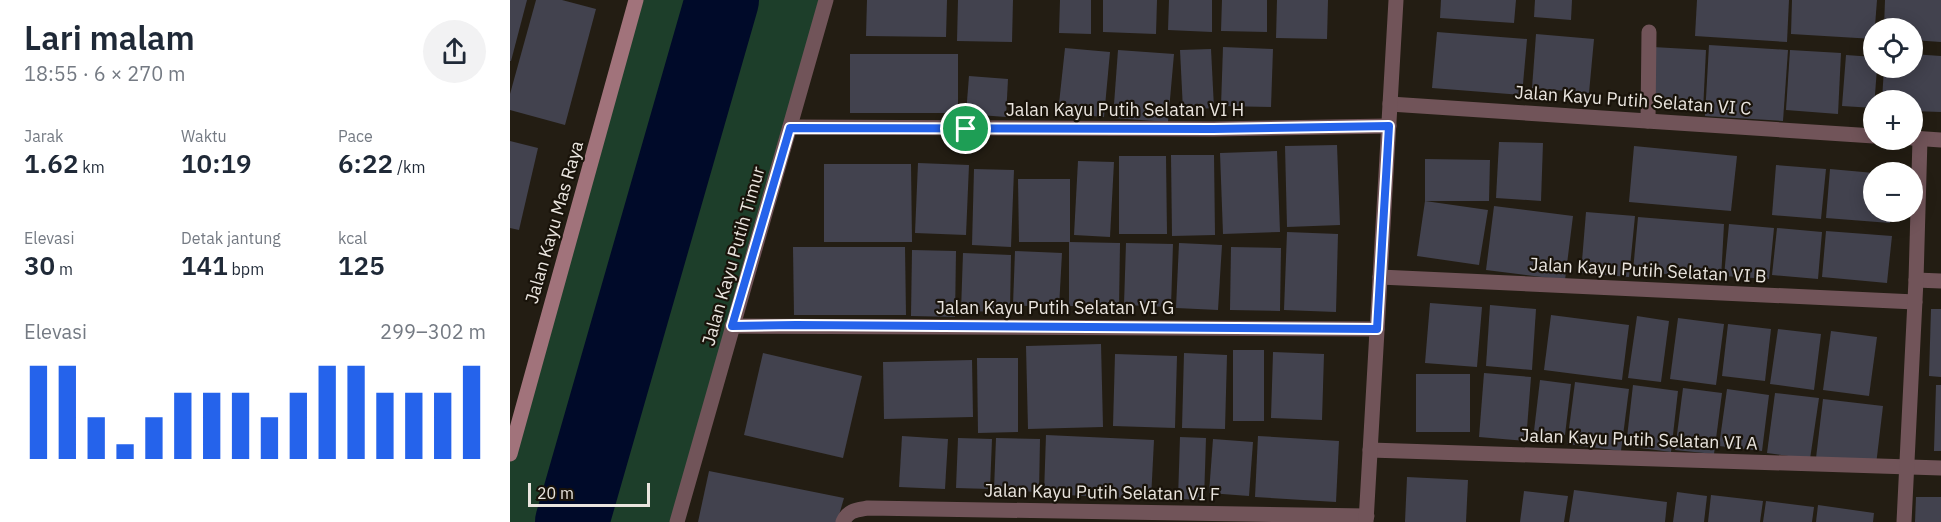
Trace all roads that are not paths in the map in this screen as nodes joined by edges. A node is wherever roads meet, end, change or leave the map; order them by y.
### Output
1 (636, 0) edge
2 (826, 0) edge
3 (1396, 0) edge
4 (1649, 32) dead end
5 (1390, 104) junction
6 (1648, 121) junction
7 (1389, 126) junction
8 (790, 128) junction
9 (1863, 135) edge
10 (1923, 139) edge
11 (1941, 140) edge
12 (1916, 150) edge
13 (1380, 277) junction
14 (1916, 280) junction
15 (1941, 281) edge
16 (1915, 302) junction
17 (732, 326) junction
18 (1377, 329) junction
19 (1370, 450) junction
20 (510, 454) edge
21 (1906, 466) junction
22 (1941, 468) edge
23 (1367, 519) edge
24 (677, 522) edge
25 (843, 522) edge
26 (1904, 522) edge

1 - 20 street, Jalan Kayu Mas Raya
2 - 8 street, Jalan Kayu Putih Timur
3 - 5 street
4 - 6 street
5 - 6 street, Jalan Kayu Putih Selatan VI C
5 - 7 street
6 - 9 street, Jalan Kayu Putih Selatan VI C
7 - 8 street, Jalan Kayu Putih Selatan VI H
7 - 13 street
8 - 17 street, Jalan Kayu Putih Timur
10 - 11 street
12 - 14 street
13 - 16 street, Jalan Kayu Putih Selatan VI B
13 - 18 street
14 - 15 street
14 - 16 street
16 - 21 street
17 - 18 street, Jalan Kayu Putih Selatan VI G
17 - 24 street, Jalan Kayu Putih Timur
18 - 19 street
19 - 21 street, Jalan Kayu Putih Selatan VI A
19 - 23 street
21 - 22 street, Jalan Kayu Putih Selatan VI A
21 - 26 street
23 - 25 street, Jalan Kayu Putih Selatan VI F

